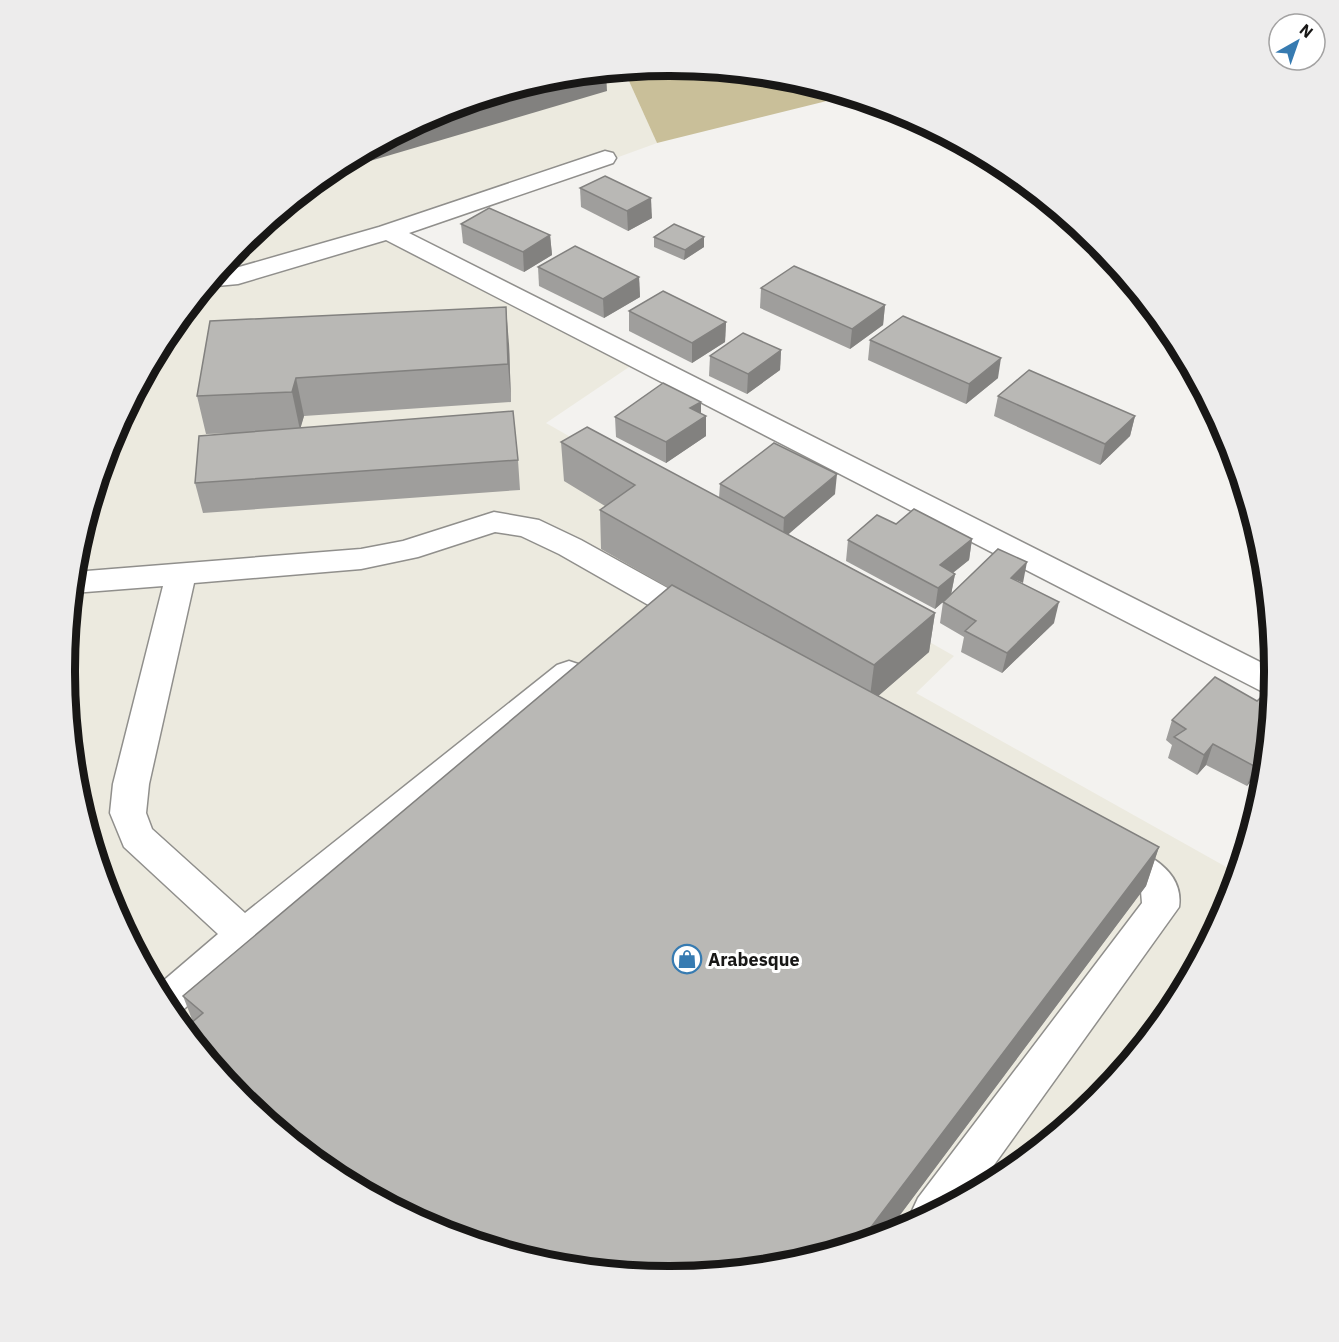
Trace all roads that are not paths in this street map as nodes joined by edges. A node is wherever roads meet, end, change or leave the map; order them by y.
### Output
1 (605, 158) dead end
2 (388, 232) junction
3 (222, 280) edge
4 (181, 574) junction
5 (82, 582) edge
6 (662, 598) junction
7 (634, 621) edge
8 (723, 634) edge
9 (597, 651) edge
10 (1264, 678) edge
11 (1085, 840) edge
12 (244, 935) junction
13 (172, 997) edge
14 (944, 1198) edge

1 - 2 street
2 - 3 street
2 - 10 street
4 - 5 street
4 - 6 street
4 - 12 street
6 - 7 street
6 - 8 street
9 - 12 street
11 - 14 street
12 - 13 street

